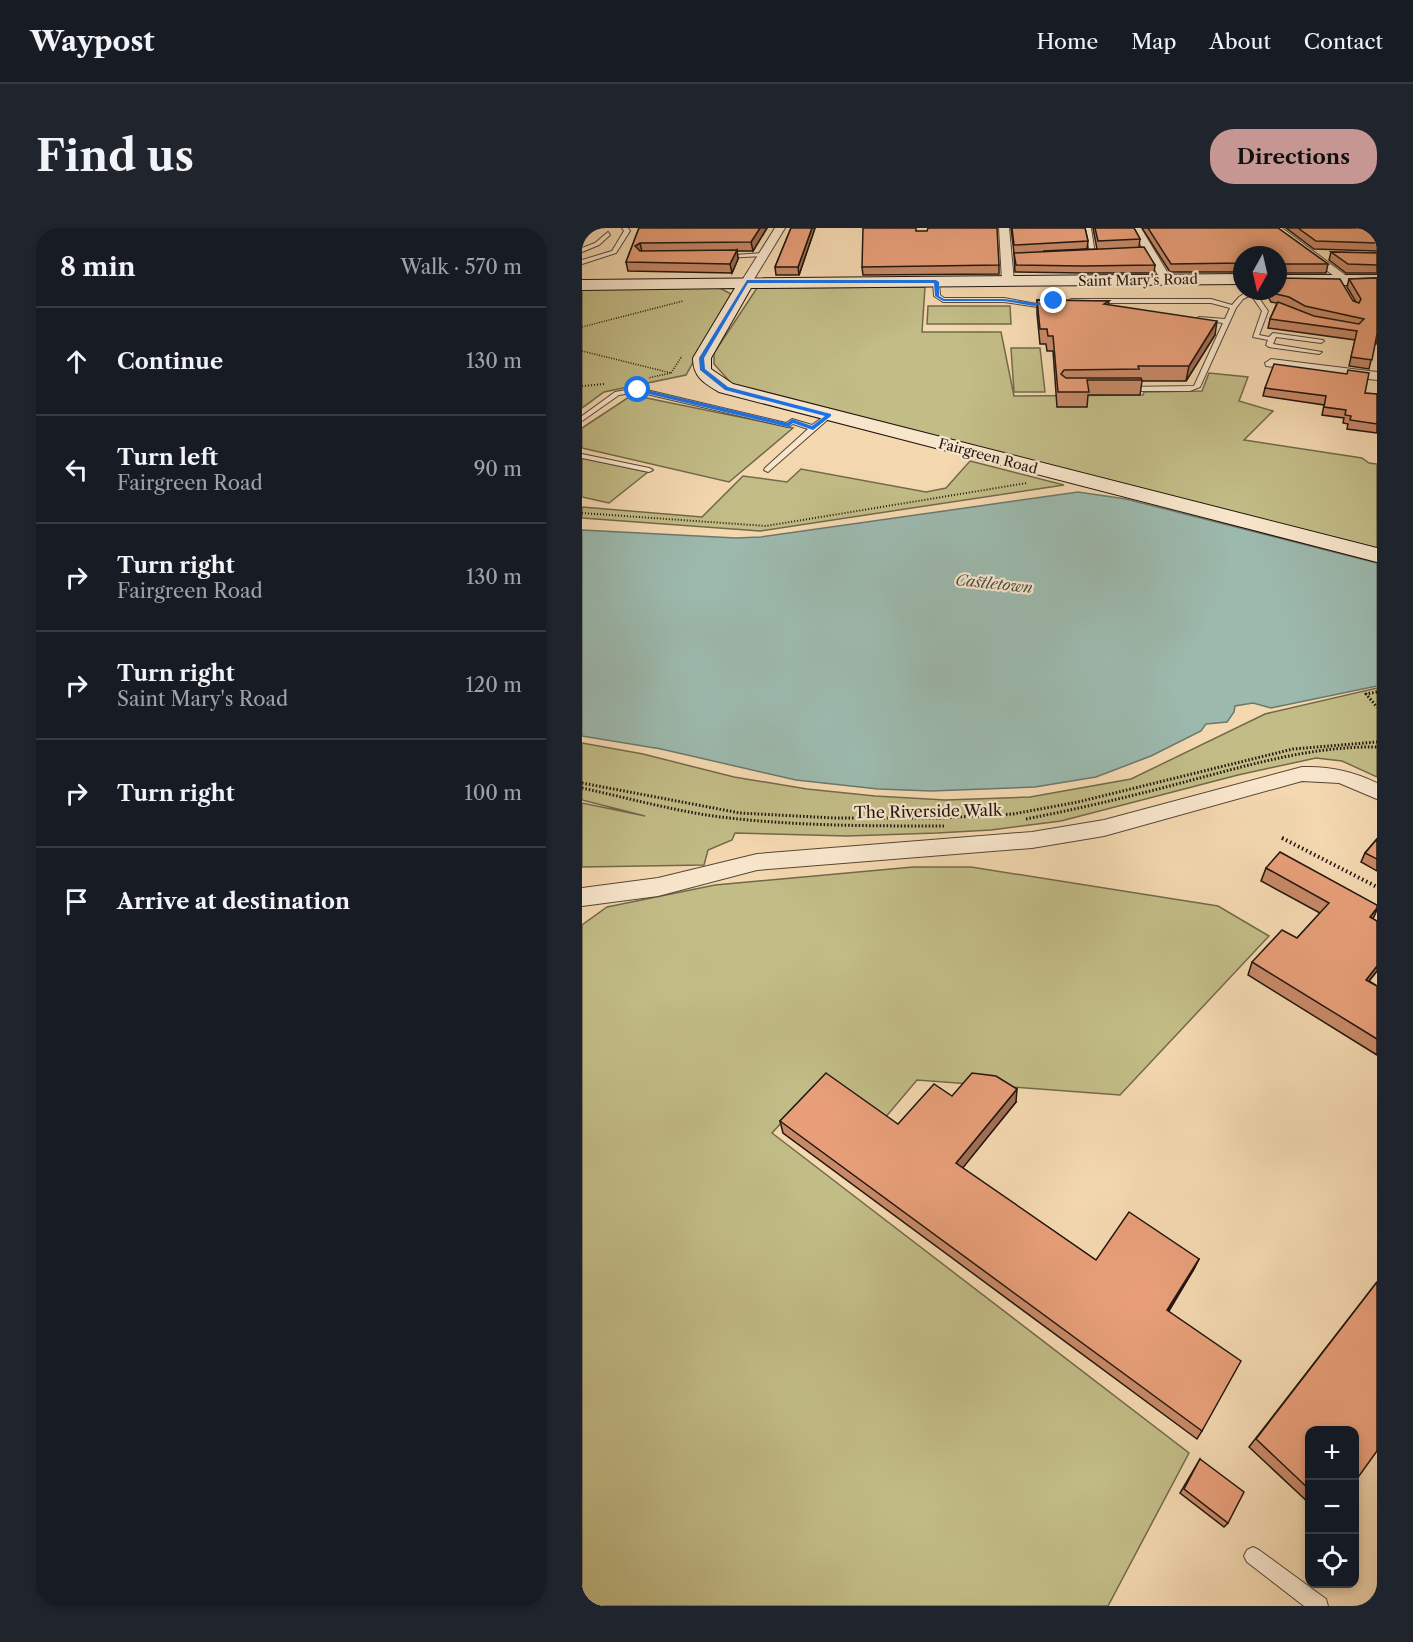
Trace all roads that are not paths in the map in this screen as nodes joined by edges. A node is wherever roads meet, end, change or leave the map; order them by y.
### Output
1 (626, 228) edge
2 (780, 228) edge
3 (1004, 228) edge
4 (1088, 228) edge
5 (1136, 228) edge
6 (1275, 228) edge
7 (608, 234) dead end
8 (582, 250) edge
9 (1104, 252) edge
10 (1083, 253) edge
11 (1093, 253) junction
12 (1313, 254) junction
13 (764, 255) junction
14 (1330, 255) edge
15 (714, 256) edge
16 (583, 261) edge
17 (932, 280) junction
18 (1166, 280) junction
19 (1287, 280) edge
20 (1377, 280) edge
21 (1008, 281) junction
22 (747, 282) junction
23 (1342, 283) junction
24 (582, 285) edge
25 (1233, 287) edge
26 (1239, 300) edge
27 (1260, 300) edge
28 (1054, 301) edge
29 (1062, 301) edge
30 (1034, 304) junction
31 (1234, 307) junction
32 (1062, 309) edge
33 (1195, 318) edge
34 (1228, 321) junction
35 (1272, 339) junction
36 (1321, 341) dead end
37 (1319, 352) dead end
38 (1271, 363) dead end
39 (1377, 376) edge
40 (1122, 389) edge
41 (829, 415) junction
42 (582, 419) edge
43 (813, 428) junction
44 (582, 456) edge
45 (649, 470) dead end
46 (768, 470) dead end
47 (1377, 555) edge
48 (1377, 792) edge
49 (582, 897) edge
50 (1253, 1556) dead end
51 (1319, 1606) edge

1 - 16 lane
2 - 13 street
3 - 21 street
4 - 11 lane
5 - 18 street
6 - 12 street
7 - 8 lane
9 - 11 lane
10 - 11 lane
12 - 14 street
12 - 23 street
13 - 15 lane
13 - 22 street
17 - 21 main road, Saint Mary's Road
17 - 22 main road, Saint Mary's Road
17 - 30 lane
18 - 21 main road, Saint Mary's Road
18 - 25 main road, Saint Mary's Road
19 - 23 main road
20 - 23 main road
22 - 24 main road, Saint Mary's Road
22 - 41 main road, Fairgreen Road
26 - 31 lane
27 - 35 lane
28 - 30 lane
29 - 31 lane
30 - 32 lane
31 - 34 lane
33 - 34 lane
34 - 40 lane
35 - 36 lane
35 - 37 lane
38 - 39 street
41 - 43 lane
41 - 47 main road, Fairgreen Road
42 - 43 lane
43 - 46 lane
44 - 45 lane
48 - 49 street
50 - 51 lane

